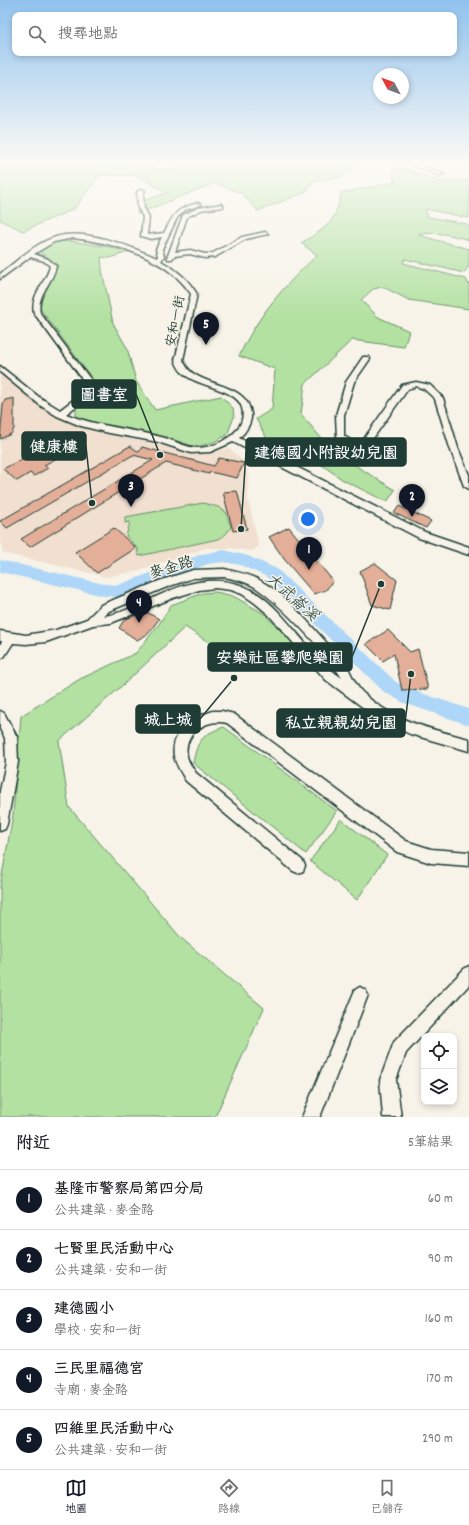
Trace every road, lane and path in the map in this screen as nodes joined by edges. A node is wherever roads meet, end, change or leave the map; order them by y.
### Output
1 (145, 215) edge
2 (177, 215) edge
3 (187, 215) edge
4 (196, 215) edge
5 (184, 220) junction
6 (166, 234) junction
7 (265, 234) dead end
8 (172, 254) junction
9 (30, 256) junction
10 (160, 263) junction
11 (0, 277) edge
12 (366, 359) dead end
13 (0, 368) edge
14 (60, 414) junction
15 (234, 438) junction
16 (469, 460) edge
17 (462, 467) junction
18 (469, 486) edge
19 (469, 551) edge
20 (92, 621) junction
21 (306, 627) junction
22 (293, 635) junction
23 (5, 637) edge
24 (0, 654) edge
25 (358, 696) junction
26 (0, 717) edge
27 (469, 745) edge
28 (0, 824) edge
29 (469, 858) edge
30 (298, 866) dead end
31 (469, 974) edge
32 (360, 995) dead end
33 (311, 1117) edge
34 (392, 1117) edge

1 - 6 street
2 - 6 street
3 - 5 street
4 - 5 street
5 - 8 street
6 - 10 street
7 - 8 street
8 - 10 street
9 - 10 street, 安和一街
9 - 11 street, 安和一街
9 - 14 street
10 - 15 street, 安和一街
12 - 17 street
13 - 14 street
14 - 15 street
15 - 19 street
16 - 17 street
17 - 18 street
20 - 21 street, 麥金路
20 - 22 street, 麥金路
20 - 23 street, 麥金路
21 - 22 street
21 - 25 street, 麥金路
22 - 25 street, 麥金路
23 - 24 street
25 - 27 street, 麥金路
26 - 28 street
29 - 30 street
31 - 34 street
32 - 33 street

